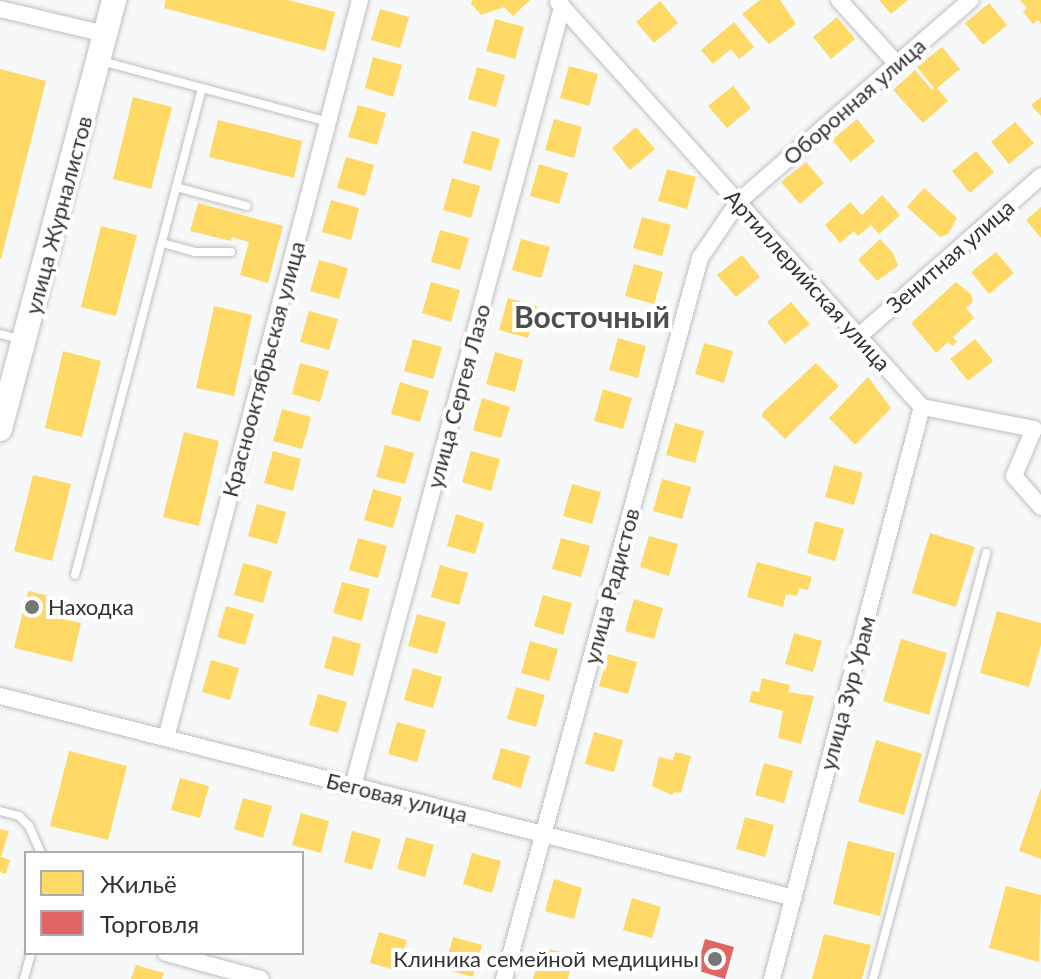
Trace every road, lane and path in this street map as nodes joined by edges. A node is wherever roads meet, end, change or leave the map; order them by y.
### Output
1 (114, 0) edge
2 (360, 0) edge
3 (839, 0) edge
4 (970, 0) edge
5 (559, 3) edge
6 (0, 9) edge
7 (105, 34) junction
8 (99, 60) junction
9 (897, 64) junction
10 (202, 88) junction
11 (328, 122) junction
12 (1041, 176) edge
13 (176, 187) junction
14 (738, 202) junction
15 (247, 206) dead end
16 (162, 243) junction
17 (231, 252) dead end
18 (12, 337) edge
19 (858, 337) junction
20 (922, 407) junction
21 (0, 429) edge
22 (1037, 430) edge
23 (1041, 507) edge
24 (986, 553) dead end
25 (75, 575) dead end
26 (0, 696) edge
27 (166, 738) junction
28 (353, 786) junction
29 (0, 811) edge
30 (543, 834) junction
31 (40, 851) edge
32 (794, 898) junction
33 (30, 955) edge
34 (173, 955) edge
35 (24, 979) edge
36 (261, 979) edge
37 (504, 979) edge
38 (772, 979) edge
39 (873, 979) edge

1 - 7 street, улица Журналистов
2 - 11 street, Краснооктябрьская улица
3 - 9 street
4 - 9 street, Оборонная улица
5 - 14 street, Артиллерийская улица
5 - 28 street, улица Сергея Лазо
6 - 7 street
7 - 8 street, улица Журналистов
8 - 10 lane
8 - 18 street, улица Журналистов
9 - 14 street, Оборонная улица
10 - 11 lane
10 - 13 lane
11 - 27 street, Краснооктябрьская улица
12 - 19 street, Зенитная улица
13 - 15 lane
13 - 16 lane
14 - 19 street, Артиллерийская улица
14 - 30 street, улица Радистов
16 - 17 lane
16 - 25 lane
18 - 21 street, улица Журналистов
19 - 20 street, Артиллерийская улица
20 - 22 street
20 - 32 street, улица Зур Урам
22 - 23 street
24 - 39 lane
26 - 27 street, Беговая улица
27 - 28 street, Беговая улица
28 - 30 street, Беговая улица
29 - 31 lane
30 - 32 street, Беговая улица
30 - 37 street, улица Радистов
32 - 38 street, улица Зур Урам
33 - 35 lane
34 - 36 street

